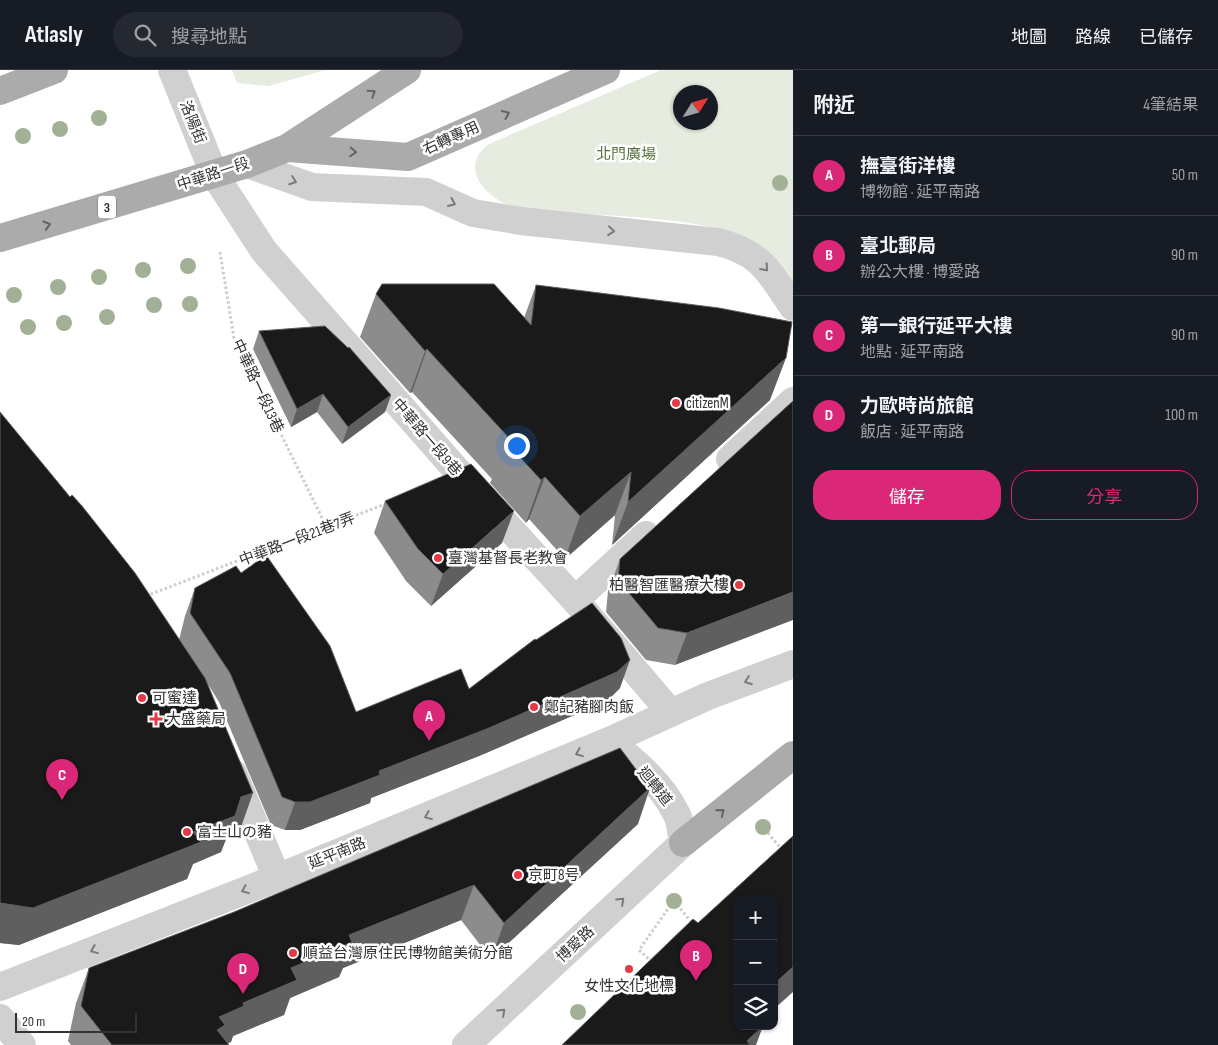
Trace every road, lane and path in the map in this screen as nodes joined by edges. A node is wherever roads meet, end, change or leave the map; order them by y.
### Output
1 (54, 70) edge
2 (172, 70) edge
3 (407, 70) edge
4 (606, 70) edge
5 (0, 91) edge
6 (287, 148) junction
7 (247, 164) junction
8 (214, 174) junction
9 (0, 238) edge
10 (220, 250) dead end
11 (793, 307) edge
12 (793, 401) edge
13 (713, 474) edge
14 (389, 503) edge
15 (662, 520) edge
16 (327, 528) junction
17 (143, 598) edge
18 (575, 600) junction
19 (793, 664) edge
20 (671, 713) junction
21 (609, 741) junction
22 (224, 752) edge
23 (793, 755) edge
24 (770, 821) dead end
25 (683, 843) junction
26 (786, 855) edge
27 (277, 878) junction
28 (696, 927) edge
29 (657, 967) edge
30 (0, 987) edge
31 (0, 1018) edge
32 (22, 1045) edge
33 (466, 1045) edge

1 - 5 main road
2 - 8 street, 洛陽街
6 -> 3 main road, 中華路一段 / 3
6 -> 4 main road, 右轉專用
6 - 7 main road, 中華路一段 / 3
7 - 8 main road, 中華路一段 / 3
7 -> 11 street
9 -> 8 main road, 中華路一段 / 3
8 - 18 street, 中華路一段9巷
10 - 16 path, 中華路一段13巷
12 - 13 street
14 - 16 path, 中華路一段21巷7弄
15 - 18 street
16 - 17 path, 中華路一段21巷7弄
18 - 20 street, 中華路一段9巷
19 -> 20 street, 延平南路
20 - 21 street, 延平南路
21 - 25 street, 迴轉道
21 -> 27 street, 延平南路
22 - 27 street
25 -> 23 main road
24 - 26 path
33 -> 25 street, 博愛路
27 -> 30 street, 延平南路
28 - 29 path
31 - 32 street

